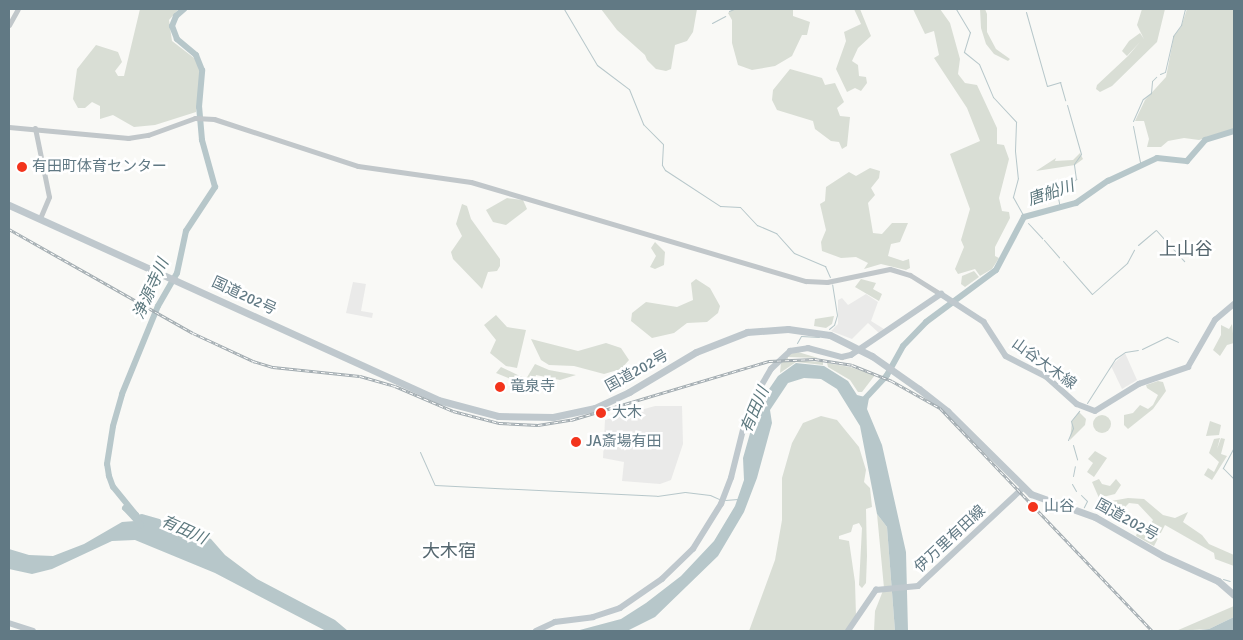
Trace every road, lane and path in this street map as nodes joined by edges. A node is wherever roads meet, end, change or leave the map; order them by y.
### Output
1 (18, 9) edge
2 (9, 25) edge
3 (9, 127) edge
4 (34, 128) junction
5 (9, 206) edge
6 (40, 218) junction
7 (941, 294) junction
8 (1234, 304) edge
9 (861, 350) junction
10 (1023, 488) junction
11 (1234, 595) edge
12 (9, 623) edge
13 (33, 631) edge
14 (536, 631) edge
15 (848, 631) edge

1 - 2 street
3 - 4 street
4 - 6 street
4 - 7 street
5 - 6 highway, 国道202号
6 - 9 highway, 国道202号
7 - 8 main road, 山谷大木線
7 - 9 main road
9 - 10 highway, 国道202号
9 - 14 main road
10 - 11 highway, 国道202号
10 - 15 main road, 伊万里有田線
12 - 13 main road

